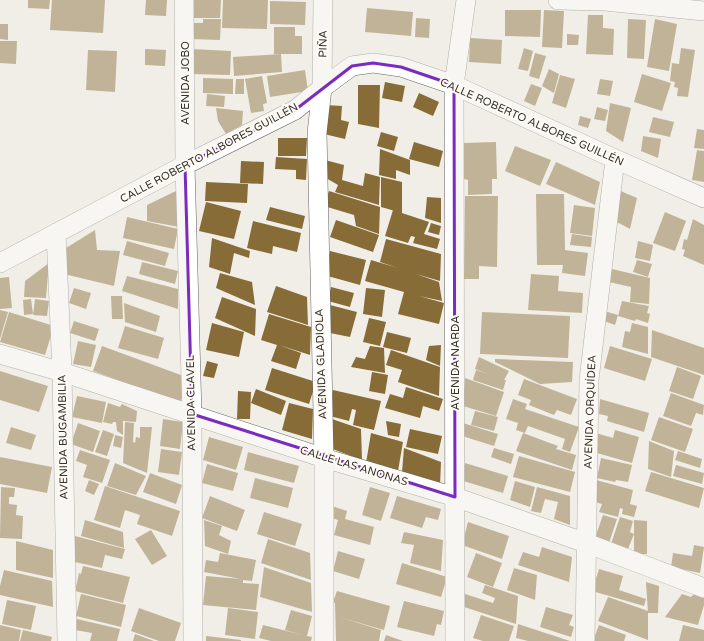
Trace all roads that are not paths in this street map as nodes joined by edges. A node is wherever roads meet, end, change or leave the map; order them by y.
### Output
1 (184, 0) edge
2 (323, 0) edge
3 (466, 0) edge
4 (558, 0) edge
5 (606, 1) edge
6 (704, 11) edge
7 (454, 85) junction
8 (322, 88) junction
9 (615, 160) junction
10 (185, 165) junction
11 (704, 198) edge
12 (56, 233) junction
13 (0, 263) edge
14 (0, 354) edge
15 (62, 372) junction
16 (192, 414) junction
17 (324, 458) junction
18 (455, 496) junction
19 (586, 543) junction
20 (704, 588) edge
21 (67, 641) edge
22 (193, 641) edge
23 (324, 641) edge
24 (455, 641) edge
25 (585, 641) edge

1 - 10 street, AVENIDA JOBO
2 - 8 street, PIÑA
3 - 7 street, AVENIDA NARDA
4 - 5 street
5 - 6 street
7 - 8 street, CALLE ROBERTO ALBORES GUILLÉN
7 - 9 street, CALLE ROBERTO ALBORES GUILLÉN
7 - 18 street, AVENIDA NARDA
8 - 10 street, CALLE ROBERTO ALBORES GUILLÉN
8 - 17 street, AVENIDA GLADIOLA
9 - 11 street, CALLE ROBERTO ALBORES GUILLÉN
9 - 19 street, AVENIDA ORQUÍDEA
10 - 12 street, CALLE ROBERTO ALBORES GUILLÉN
10 - 16 street, AVENIDA CLAVEL
12 - 13 street, CALLE ROBERTO ALBORES GUILLÉN
12 - 15 street, AVENIDA BUGAMBILIA
14 - 15 street, CALLE LAS ANONAS
15 - 16 street, CALLE LAS ANONAS
15 - 21 street, AVENIDA BUGAMBILIA
16 - 17 street, CALLE LAS ANONAS
16 - 22 street, AVENIDA CLAVEL
17 - 18 street, CALLE LAS ANONAS
17 - 23 street, AVENIDA GLADIOLA
18 - 19 street, CALLE LAS ANONAS
18 - 24 street, AVENIDA NARDA
19 - 20 street, CALLE LAS ANONAS
19 - 25 street, AVENIDA ORQUÍDEA

